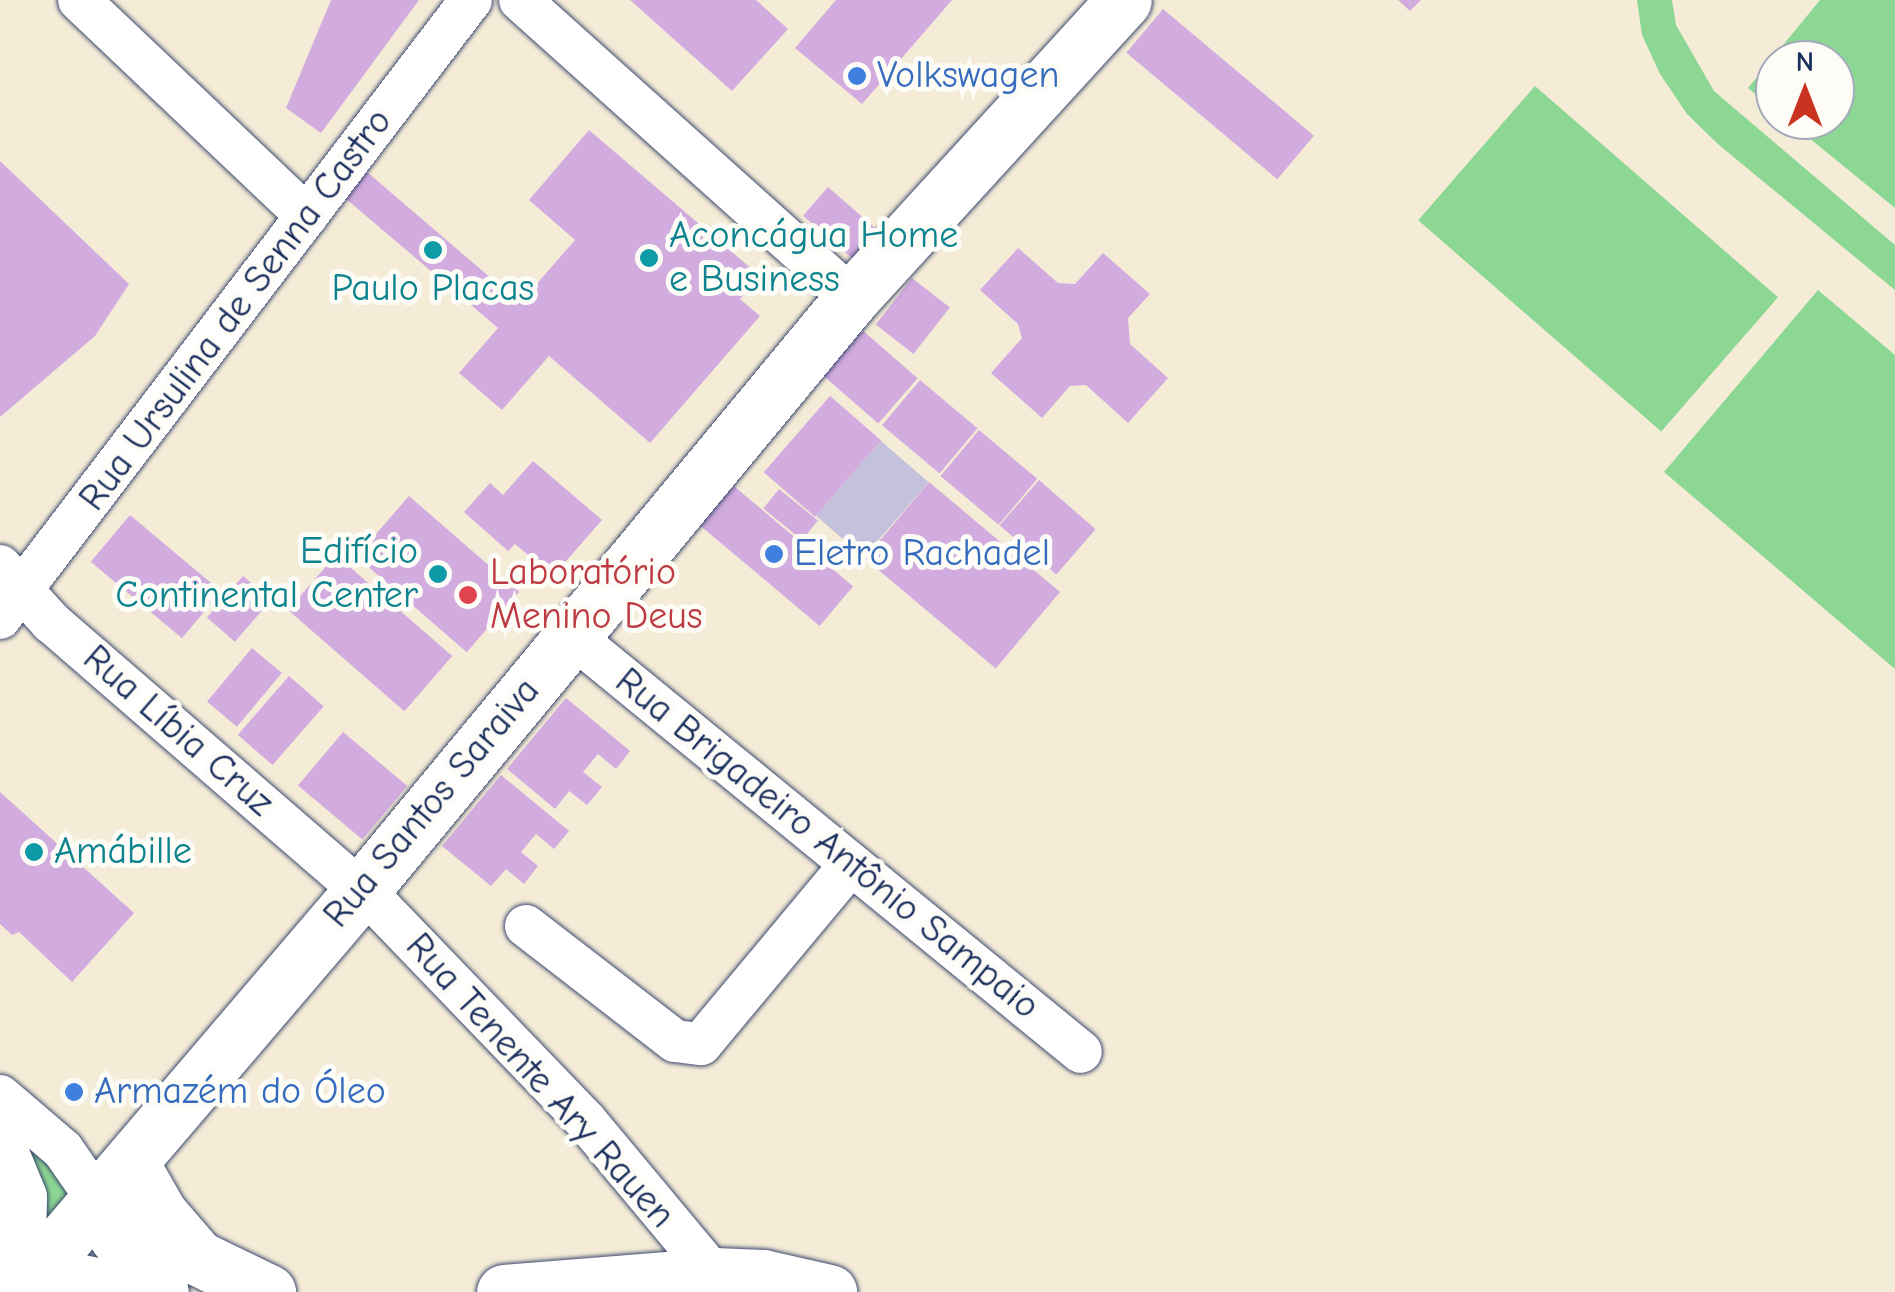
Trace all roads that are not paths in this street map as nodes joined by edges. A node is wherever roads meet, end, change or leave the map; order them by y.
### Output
1 (79, 0) edge
2 (471, 0) edge
3 (520, 0) edge
4 (1124, 0) edge
5 (308, 216) junction
6 (852, 298) junction
7 (7, 592) edge
8 (572, 636) junction
9 (851, 864) junction
10 (362, 890) junction
11 (526, 926) dead end
12 (1082, 1052) dead end
13 (0, 1096) edge
14 (0, 1152) edge
15 (115, 1182) junction
16 (714, 1276) junction
17 (20, 1292) edge
18 (132, 1292) edge
19 (161, 1292) edge
20 (268, 1292) edge
21 (504, 1292) edge
22 (829, 1292) edge

1 - 5 street
2 - 5 street, Rua Ursulina de Senna Castro
3 - 6 street
4 - 6 main road, Rua Santos Saraiva
5 - 7 street, Rua Ursulina de Senna Castro
6 - 8 main road, Rua Santos Saraiva
7 - 10 street, Rua Líbia Cruz
8 - 9 street, Rua Brigadeiro Antônio Sampaio
8 - 10 main road, Rua Santos Saraiva
9 - 11 street
9 - 12 street, Rua Brigadeiro Antônio Sampaio
10 - 15 main road, Rua Santos Saraiva
10 - 16 street, Rua Tenente Ary Rauen
13 - 15 street
14 - 17 main road
15 - 17 main road, Rua Santos Saraiva
15 - 19 main road
15 - 20 main road
16 - 21 main road
16 - 22 main road
17 - 18 main road

